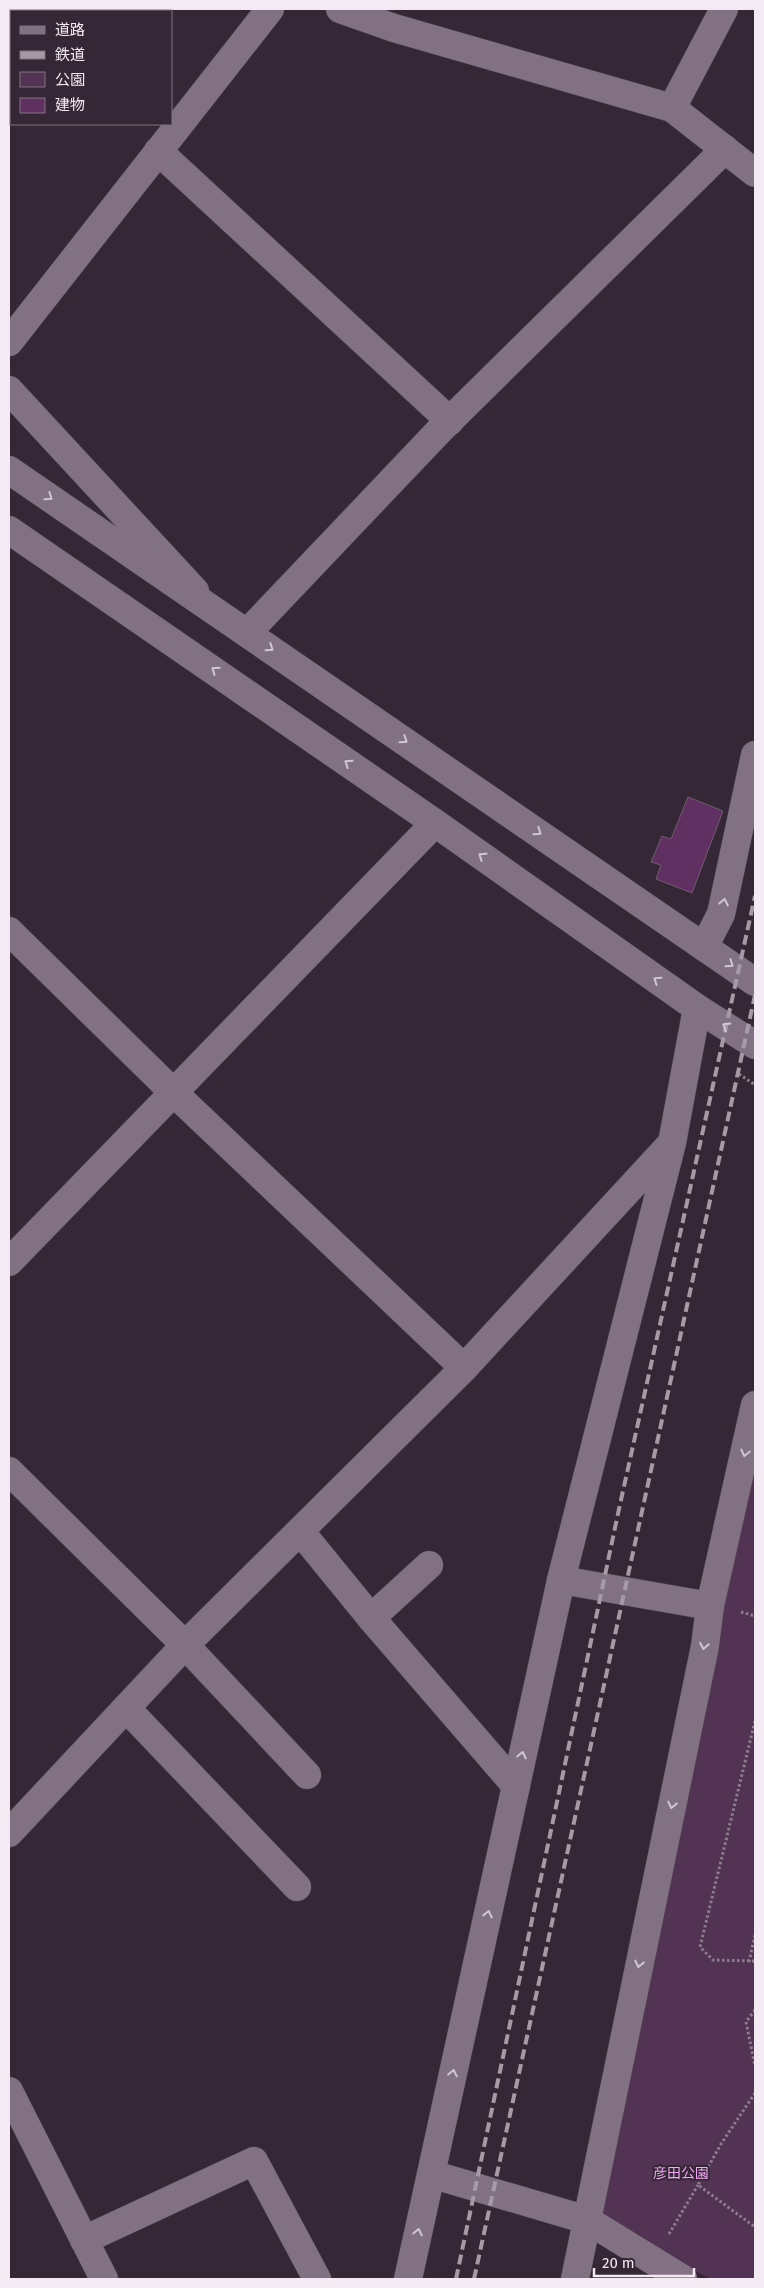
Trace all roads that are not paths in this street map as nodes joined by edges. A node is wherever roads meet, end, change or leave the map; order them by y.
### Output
1 (270, 9) edge
2 (340, 9) edge
3 (724, 9) edge
4 (672, 108) junction
5 (725, 149) junction
6 (158, 151) junction
7 (755, 173) edge
8 (9, 342) edge
9 (9, 390) edge
10 (450, 421) junction
11 (9, 470) edge
12 (9, 530) edge
13 (210, 607) junction
14 (247, 633) junction
15 (755, 755) edge
16 (435, 822) junction
17 (9, 931) edge
18 (704, 947) junction
19 (755, 982) edge
20 (697, 1008) junction
21 (755, 1045) edge
22 (174, 1093) junction
23 (672, 1143) junction
24 (9, 1262) edge
25 (464, 1368) junction
26 (755, 1405) edge
27 (9, 1470) edge
28 (300, 1531) junction
29 (429, 1565) dead end
30 (561, 1580) junction
31 (710, 1606) junction
32 (371, 1618) junction
33 (185, 1645) junction
34 (126, 1708) junction
35 (307, 1775) dead end
36 (516, 1786) junction
37 (9, 1833) edge
38 (297, 1887) dead end
39 (9, 2091) edge
40 (431, 2174) junction
41 (587, 2220) junction
42 (84, 2240) junction
43 (104, 2279) edge
44 (317, 2279) edge
45 (408, 2279) edge
46 (575, 2279) edge
47 (683, 2279) edge

1 - 6 street
2 - 4 street
3 - 4 street
4 - 5 street
5 - 7 street
5 - 10 street
6 - 8 street
6 - 10 street
9 - 13 street
10 - 14 street
11 -> 13 street
16 -> 12 street
13 - 14 street
14 -> 18 street
18 -> 15 street
20 -> 16 street
16 - 22 street
17 - 22 street
18 -> 19 street
21 -> 20 street
20 - 23 street
22 - 24 street
22 - 25 street
23 - 25 street
23 - 30 street
25 - 28 street
26 -> 31 street
27 - 33 street
28 - 32 street
28 - 33 street
29 - 32 street
30 - 31 street
36 -> 30 street
31 -> 41 street
32 - 36 street
33 - 34 street
33 - 35 street
34 - 37 street
34 - 38 street
40 -> 36 street
39 - 42 street
40 - 41 street
45 -> 40 street
41 - 46 street
41 - 47 street
42 - 43 street
42 - 44 street

